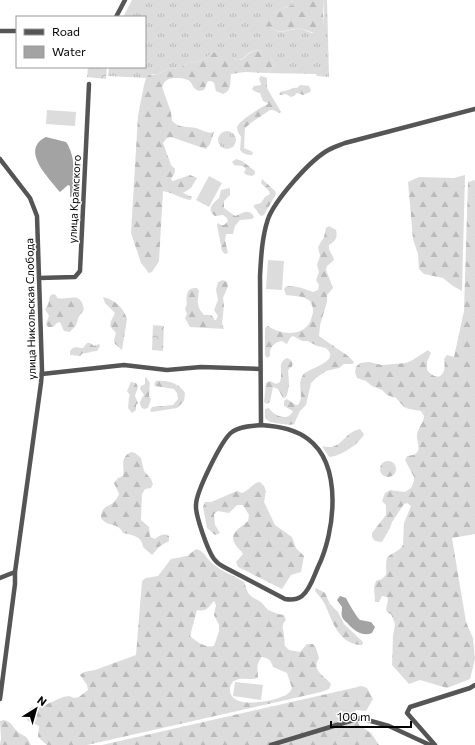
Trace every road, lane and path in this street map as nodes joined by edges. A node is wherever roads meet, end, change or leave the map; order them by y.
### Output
1 (125, 0) edge
2 (117, 16) edge
3 (0, 31) edge
4 (16, 31) edge
5 (89, 84) dead end
6 (475, 109) edge
7 (0, 159) edge
8 (40, 278) junction
9 (260, 369) junction
10 (42, 374) junction
11 (261, 425) junction
12 (15, 572) junction
13 (0, 578) edge
14 (475, 685) edge
15 (0, 699) edge
16 (271, 745) edge
17 (430, 745) edge
18 (435, 745) edge

1 - 2 street
3 - 4 street
5 - 8 street, улица Крамского
6 - 9 street
7 - 8 street, улица Никольская Слобода
8 - 10 street, улица Никольская Слобода
9 - 10 street
9 - 11 street
10 - 12 street, улица Никольская Слобода
11 - 11 street
12 - 13 street
12 - 15 street, улица Никольская Слобода
14 - 18 street
16 - 17 street

